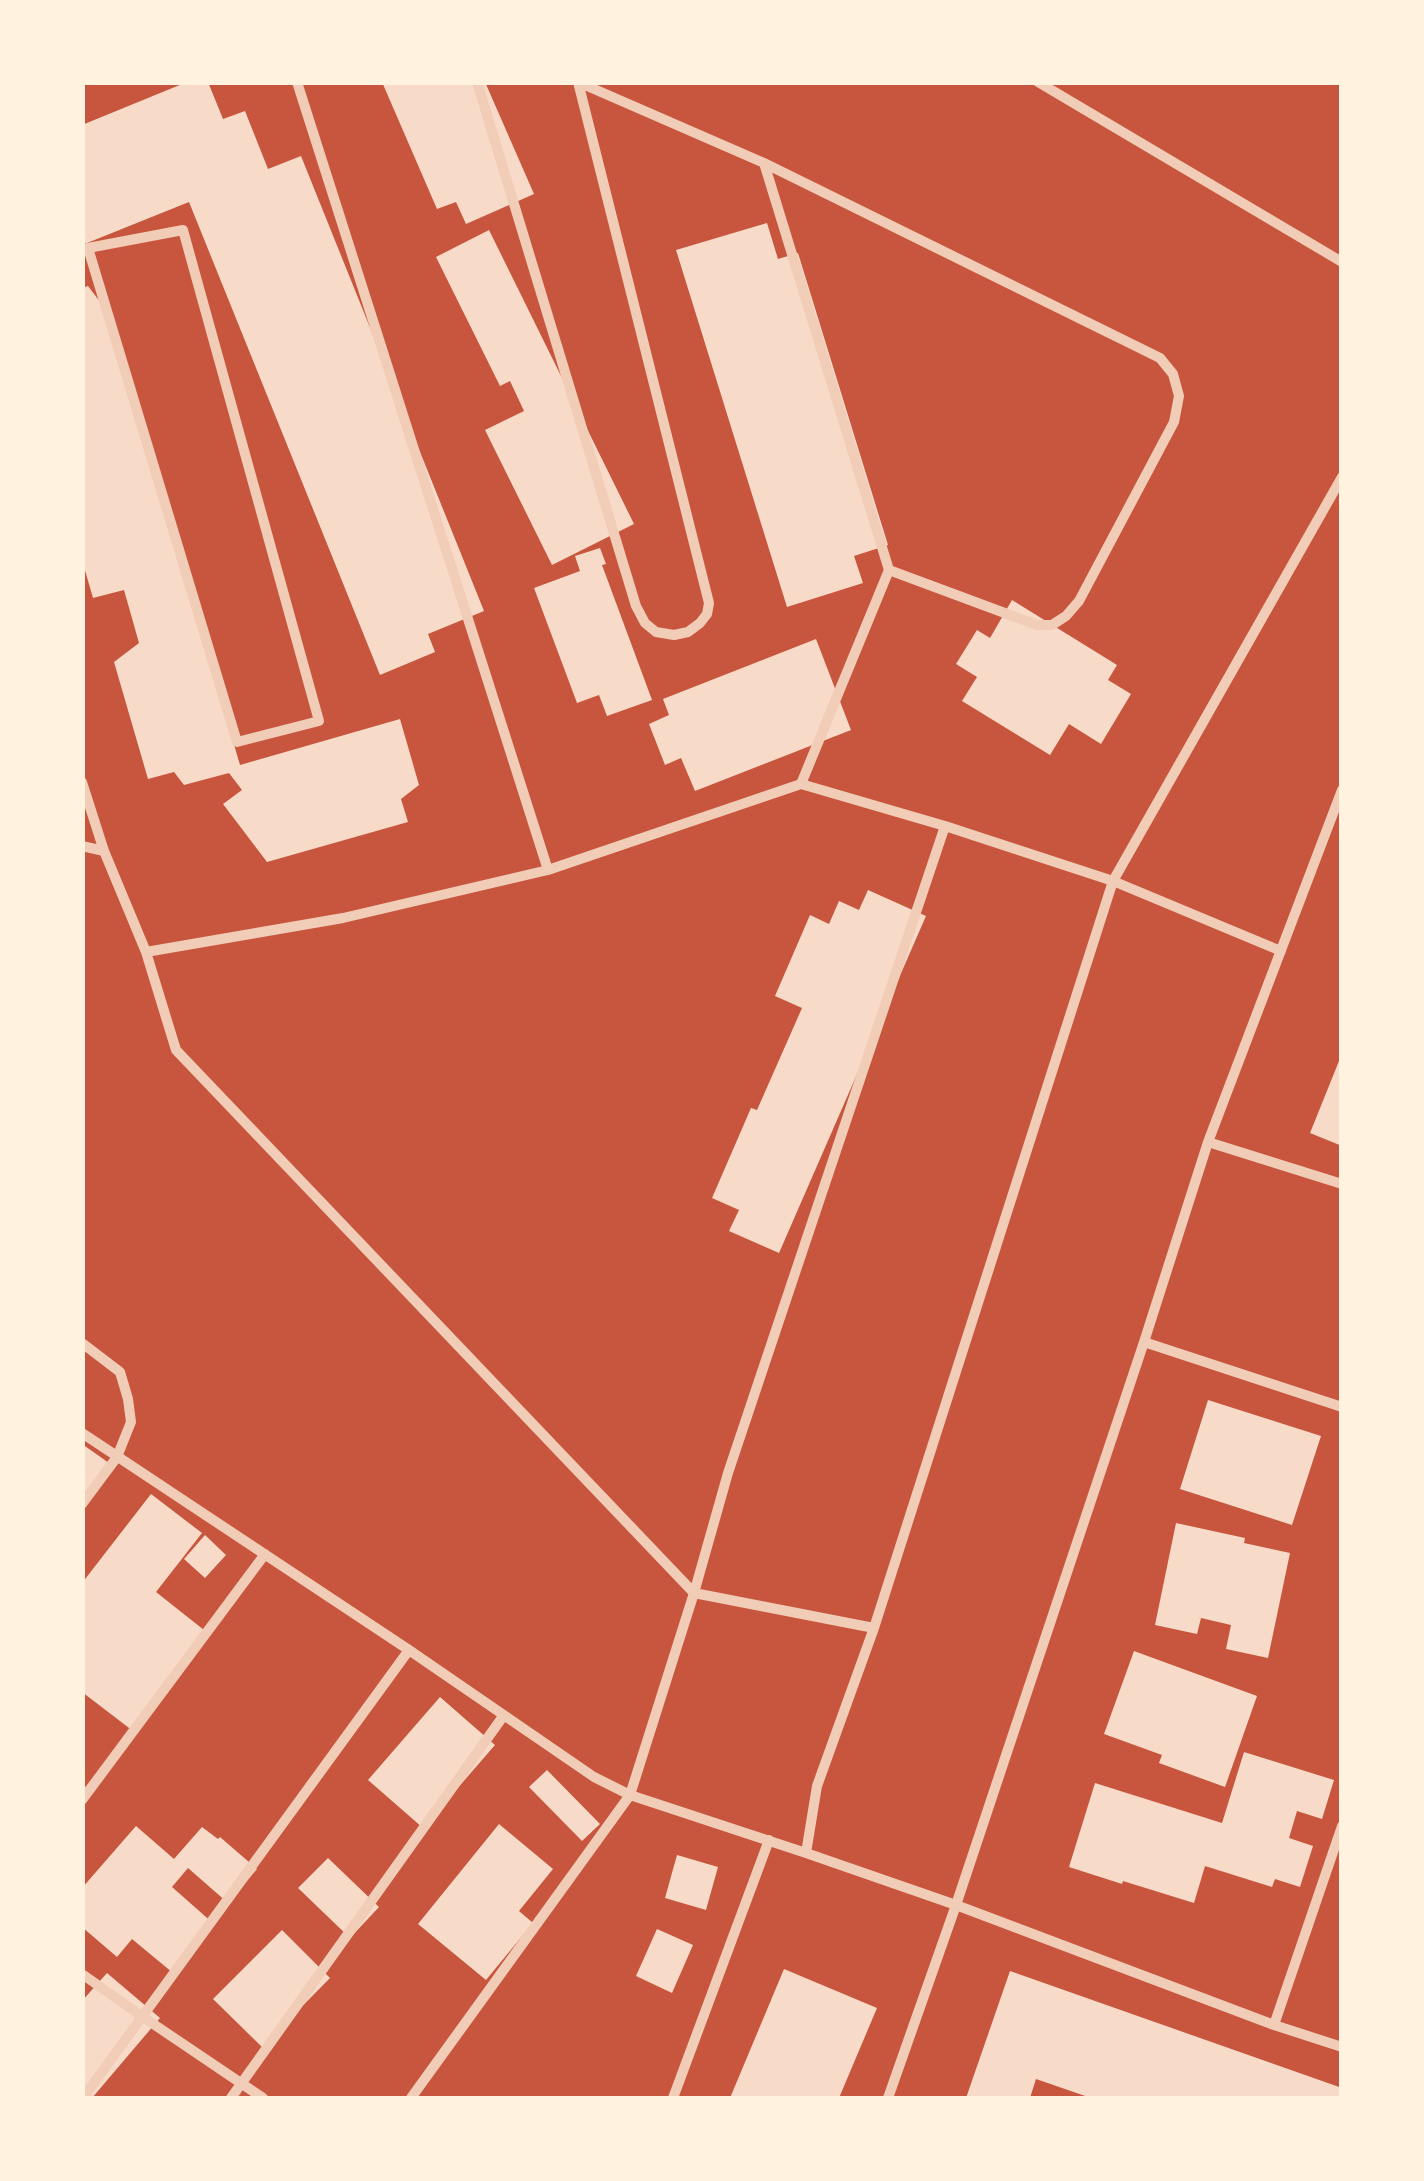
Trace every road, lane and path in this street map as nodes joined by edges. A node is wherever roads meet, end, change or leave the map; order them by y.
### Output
1 (296, 82) edge
2 (478, 82) edge
3 (578, 82) edge
4 (1038, 82) edge
5 (764, 163) junction
6 (85, 249) edge
7 (1342, 262) edge
8 (1342, 477) edge
9 (888, 570) junction
10 (82, 782) edge
11 (800, 784) junction
12 (1342, 790) edge
13 (945, 826) junction
14 (82, 846) edge
15 (104, 850) junction
16 (548, 870) junction
17 (1114, 880) junction
18 (1282, 951) junction
19 (146, 952) junction
20 (1208, 1142) junction
21 (1342, 1184) edge
22 (1144, 1342) junction
23 (82, 1343) edge
24 (1342, 1407) edge
25 (82, 1433) edge
26 (118, 1457) junction
27 (82, 1504) edge
28 (266, 1554) junction
29 (694, 1593) junction
30 (874, 1628) junction
31 (408, 1650) junction
32 (504, 1715) junction
33 (630, 1795) junction
34 (82, 1800) edge
35 (1342, 1826) edge
36 (769, 1840) junction
37 (806, 1853) junction
38 (956, 1905) junction
39 (82, 1974) edge
40 (143, 2018) junction
41 (1274, 2026) junction
42 (1342, 2047) edge
43 (242, 2084) junction
44 (84, 2098) edge
45 (231, 2098) edge
46 (264, 2098) edge
47 (411, 2098) edge
48 (673, 2098) edge
49 (888, 2098) edge

1 - 16 street
2 - 3 street
3 - 5 street
4 - 7 street
5 - 9 street
5 - 9 street
6 - 6 street
8 - 17 street
9 - 11 street
10 - 15 street
11 - 13 street
11 - 16 street
12 - 18 street
13 - 17 street
13 - 29 street
14 - 15 street
15 - 19 street
16 - 19 street
17 - 18 street
17 - 30 street
18 - 20 street
19 - 29 street
20 - 21 street
20 - 22 street
22 - 24 street
22 - 38 street
23 - 26 street
25 - 26 street
26 - 27 street
26 - 28 street
28 - 31 street
28 - 34 street
29 - 30 street
29 - 33 street
30 - 37 street
31 - 32 street
31 - 40 street
32 - 33 street
32 - 43 street
33 - 36 street
33 - 47 street
35 - 41 street
36 - 37 street
36 - 48 street
37 - 38 street
38 - 41 street
38 - 49 street
39 - 40 street
40 - 43 street
40 - 44 street
41 - 42 street
43 - 45 street
43 - 46 street

